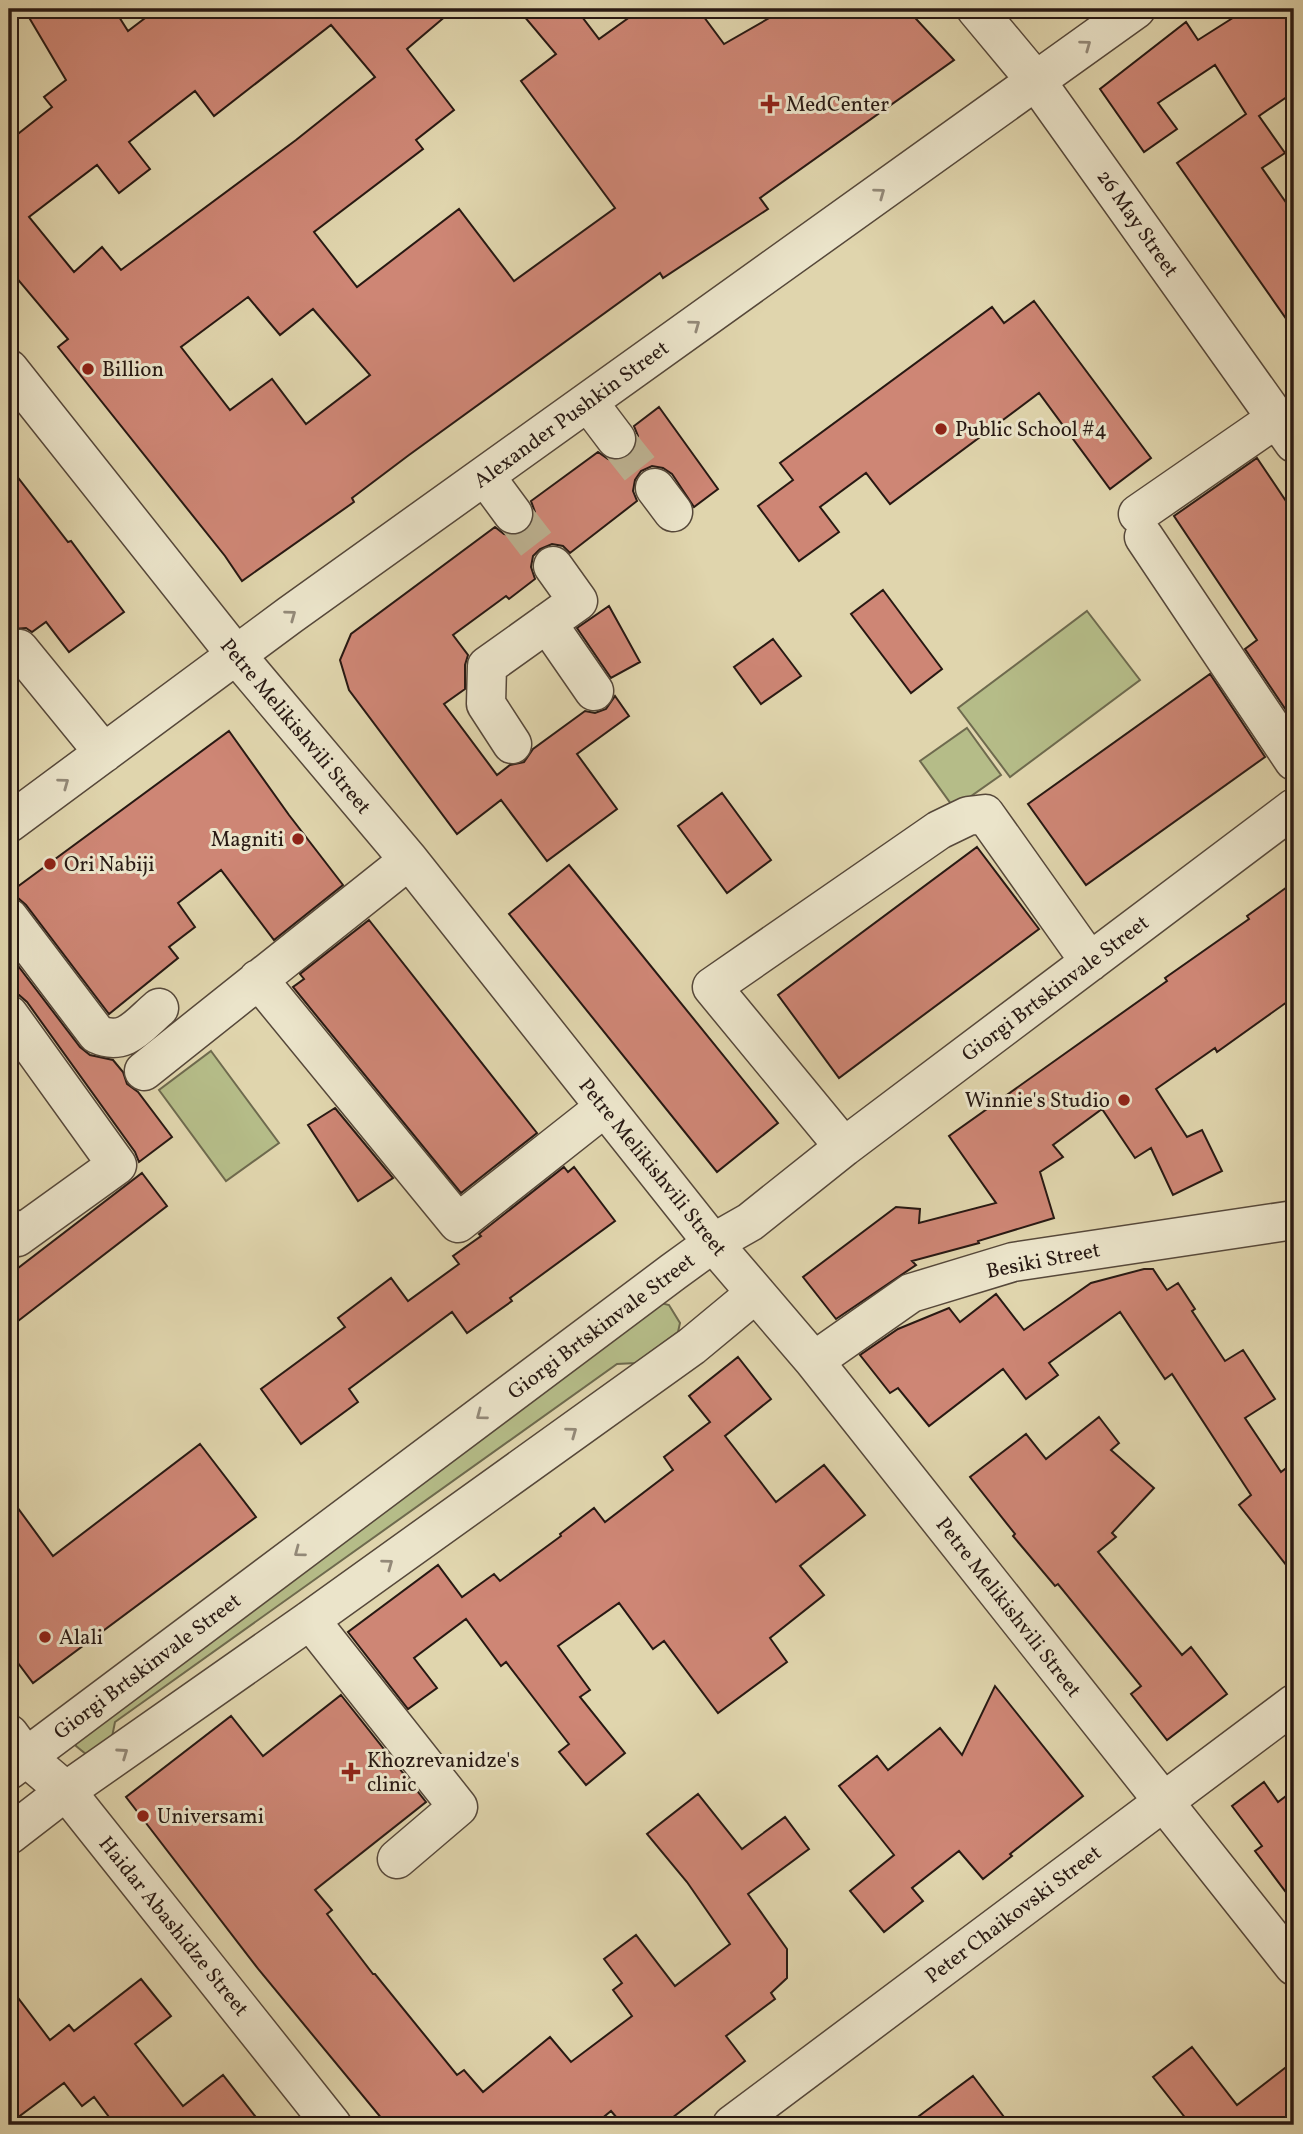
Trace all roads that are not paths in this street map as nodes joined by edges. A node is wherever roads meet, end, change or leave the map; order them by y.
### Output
1 (976, 9) edge
2 (1136, 9) edge
3 (1037, 81) junction
4 (9, 369) edge
5 (588, 402) junction
6 (1286, 430) edge
7 (617, 439) tunnel mouth
8 (485, 476) junction
9 (513, 514) tunnel mouth
10 (553, 566) tunnel mouth
11 (547, 623) junction
12 (19, 649) dead end
13 (237, 656) junction
14 (594, 691) dead end
15 (512, 744) dead end
16 (104, 753) junction
17 (1294, 761) edge
18 (1294, 808) edge
19 (9, 823) edge
20 (409, 860) junction
21 (9, 918) edge
22 (1090, 962) junction
23 (258, 979) junction
24 (159, 1007) dead end
25 (9, 1014) edge
26 (144, 1071) dead end
27 (605, 1107) junction
28 (844, 1147) junction
29 (1294, 1220) edge
30 (9, 1227) edge
31 (713, 1244) junction
32 (756, 1293) junction
33 (814, 1362) junction
34 (310, 1620) junction
35 (1294, 1704) edge
36 (14, 1753) edge
37 (66, 1791) junction
38 (1163, 1801) junction
39 (9, 1835) edge
40 (397, 1858) dead end
41 (1294, 1966) edge
42 (332, 2125) edge
43 (732, 2125) edge

1 - 3 street, 26 May Street
3 -> 2 street, Alexander Pushkin Street
5 -> 3 street, Alexander Pushkin Street
3 - 6 street, 26 May Street
4 - 13 street, Petre Melikishvili Street
5 - 7 street
5 - 8 street, Alexander Pushkin Street
6 - 17 street
8 - 9 street
13 -> 8 street, Alexander Pushkin Street
10 - 11 street
11 - 14 street
11 - 15 street
12 - 16 street
13 - 16 street, Alexander Pushkin Street
13 - 20 street, Petre Melikishvili Street
19 -> 16 street, Alexander Pushkin Street
18 - 22 street, Giorgi Brtskinvale Street
20 - 23 street
20 - 27 street, Petre Melikishvili Street
21 - 24 street
22 - 28 street, Giorgi Brtskinvale Street
22 - 28 street
23 - 26 street
23 - 27 street
25 - 30 street
27 - 31 street, Petre Melikishvili Street
28 - 31 street, Giorgi Brtskinvale Street
29 - 33 street, Besiki Street
31 - 32 street, Petre Melikishvili Street
31 -> 36 street, Giorgi Brtskinvale Street
32 - 33 street, Petre Melikishvili Street
34 -> 32 street
33 - 38 street, Petre Melikishvili Street
37 -> 34 street
34 - 40 street
35 - 38 street, Peter Chaikovski Street
36 - 37 street, Haidar Abashidze Street
37 - 39 street
37 - 42 street, Haidar Abashidze Street
38 - 41 street, Petre Melikishvili Street
38 - 43 street, Peter Chaikovski Street

